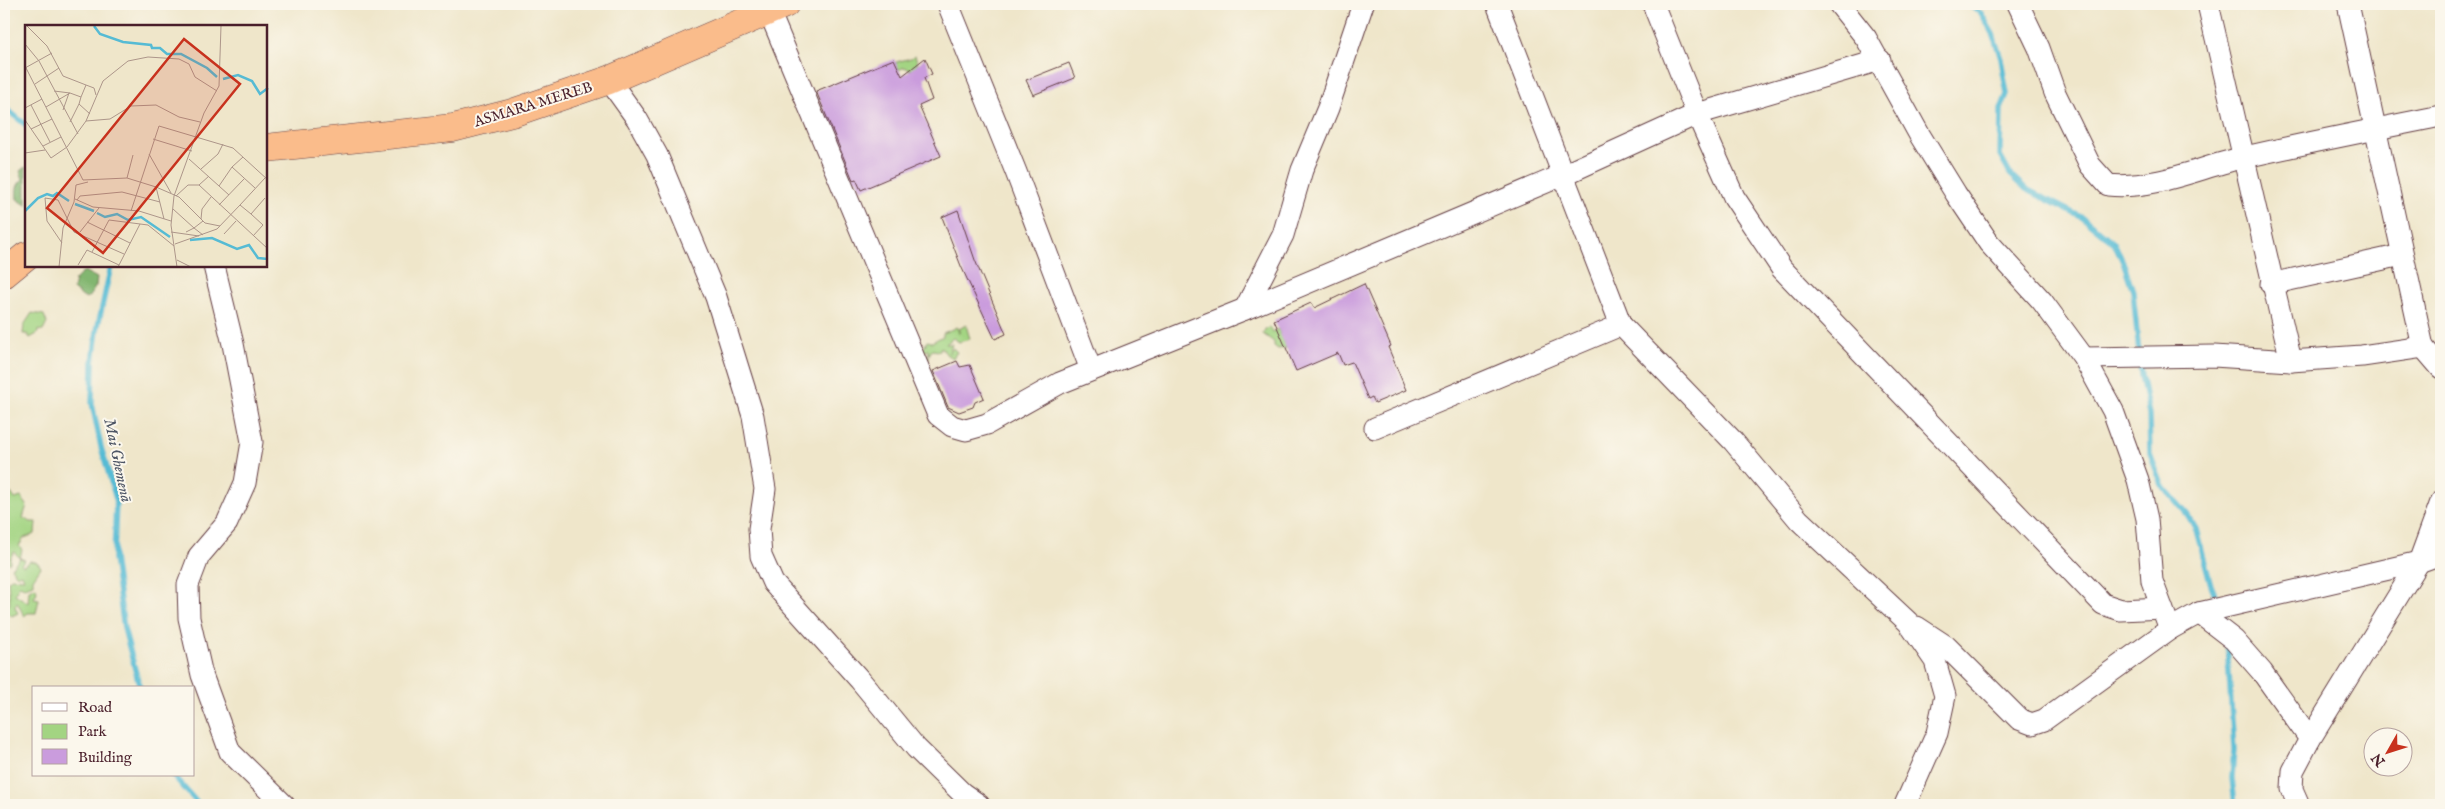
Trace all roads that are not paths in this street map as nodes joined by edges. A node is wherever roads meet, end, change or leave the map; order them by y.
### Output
1 (948, 4) edge
2 (1363, 4) edge
3 (1497, 4) edge
4 (1653, 4) edge
5 (1839, 4) edge
6 (2018, 4) edge
7 (2208, 4) edge
8 (2348, 4) edge
9 (774, 6) edge
10 (1880, 60) junction
11 (609, 80) junction
12 (1697, 114) junction
13 (2441, 116) edge
14 (2374, 130) junction
15 (268, 148) edge
16 (2243, 158) junction
17 (1564, 175) junction
18 (2402, 255) junction
19 (25, 257) edge
20 (214, 268) edge
21 (4, 274) edge
22 (2271, 284) junction
23 (1245, 309) junction
24 (1621, 325) junction
25 (2423, 347) junction
26 (2084, 358) junction
27 (2291, 361) junction
28 (2441, 368) edge
29 (1091, 370) junction
30 (1375, 428) dead end
31 (2441, 502) edge
32 (2441, 554) edge
33 (2419, 562) junction
34 (2162, 608) junction
35 (2199, 613) junction
36 (1908, 622) junction
37 (2170, 629) junction
38 (2310, 739) junction
39 (284, 805) edge
40 (979, 805) edge
41 (1905, 805) edge
42 (2299, 805) edge

1 - 29 street
2 - 23 street
3 - 17 street
4 - 12 street
5 - 10 street
6 - 16 street
7 - 16 street
8 - 14 street
9 - 11 highway, ASMARA MEREB
9 - 29 street
10 - 12 street
10 - 26 street
11 - 15 highway, ASMARA MEREB
11 - 40 street
12 - 17 street
12 - 34 street
13 - 14 street
14 - 16 street
14 - 18 street
16 - 22 street
17 - 23 street
17 - 24 street
18 - 22 street
18 - 25 street
19 - 21 highway
20 - 39 street
22 - 27 street
23 - 29 street
24 - 30 street
24 - 36 street
25 - 27 street
25 - 28 street
26 - 27 street
26 - 34 street
31 - 33 street
32 - 33 street
33 - 35 street
33 - 38 street
34 - 37 street
35 - 37 street
35 - 38 street
36 - 37 street
36 - 41 street
38 - 42 street

